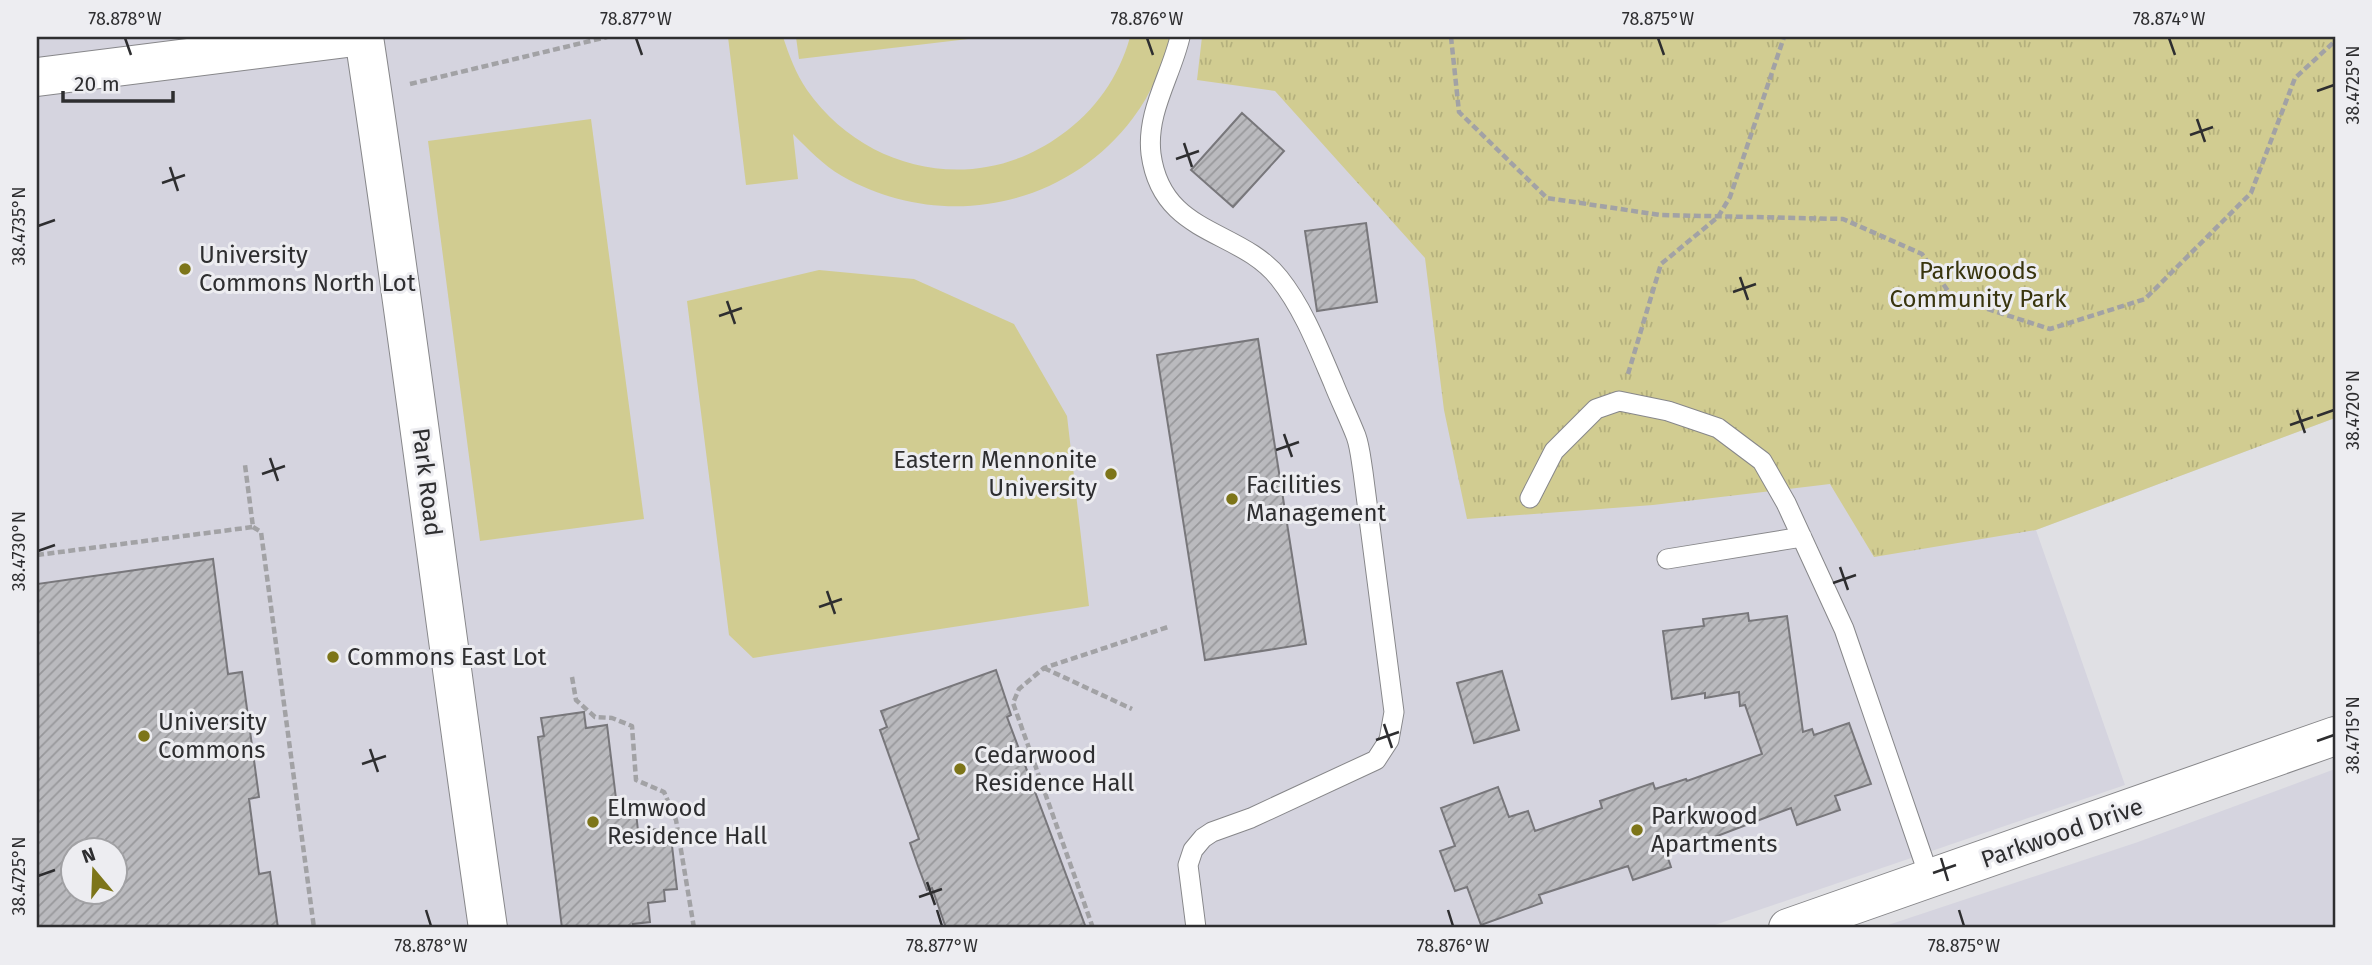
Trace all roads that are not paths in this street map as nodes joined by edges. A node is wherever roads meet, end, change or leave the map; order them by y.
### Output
1 (355, 37) edge
2 (364, 37) edge
3 (1180, 37) edge
4 (37, 77) edge
5 (1530, 498) dead end
6 (1802, 537) junction
7 (1667, 559) dead end
8 (2335, 736) edge
9 (1930, 879) junction
10 (488, 928) edge
11 (1196, 928) edge
12 (1788, 928) edge

1 - 4 street
2 - 10 street, Park Road
3 - 11 lane
5 - 6 lane
6 - 7 lane
6 - 9 lane
8 - 9 street, Parkwood Drive
9 - 12 street, Parkwood Drive

